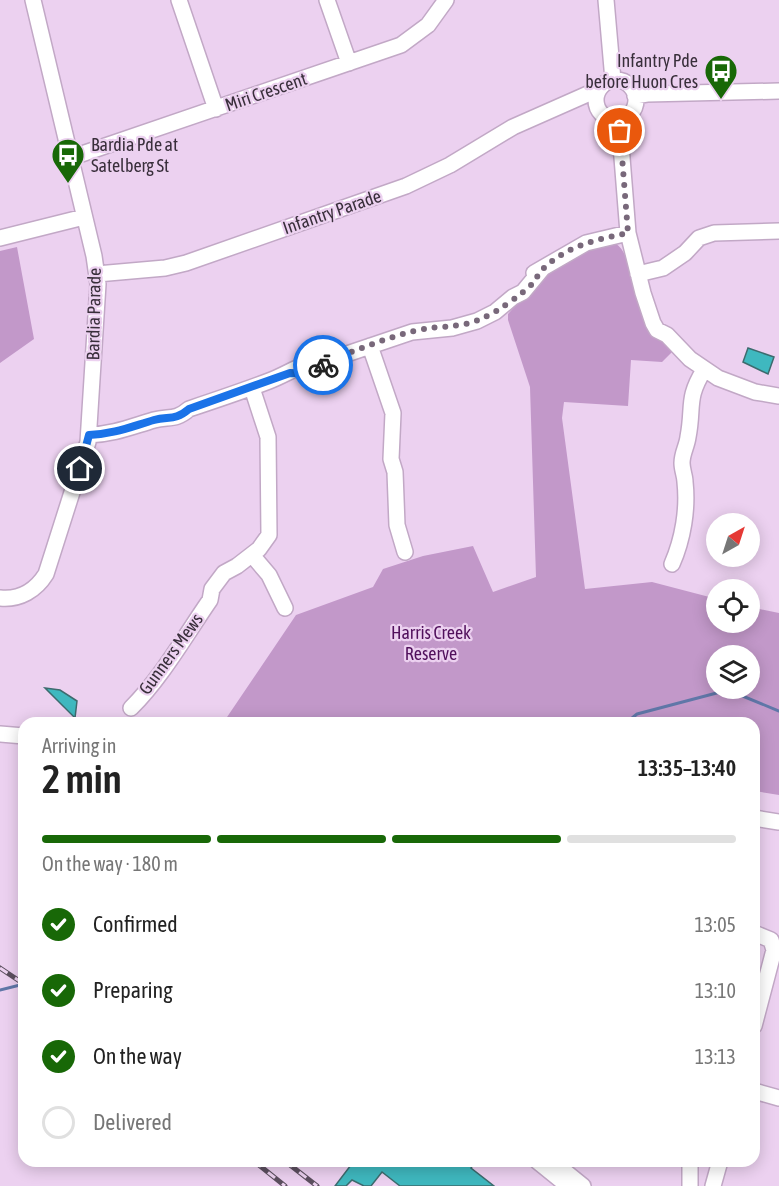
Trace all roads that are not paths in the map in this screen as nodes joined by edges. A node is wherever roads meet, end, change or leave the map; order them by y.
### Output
1 (33, 0) edge
2 (179, 0) edge
3 (327, 0) edge
4 (446, 0) edge
5 (606, 0) edge
6 (349, 63) junction
7 (613, 80) junction
8 (599, 89) junction
9 (779, 91) edge
10 (635, 96) junction
11 (216, 109) junction
12 (552, 110) junction
13 (599, 111) junction
14 (618, 120) junction
15 (70, 158) junction
16 (84, 217) junction
17 (779, 231) edge
18 (628, 233) junction
19 (0, 238) edge
20 (97, 274) junction
21 (638, 274) junction
22 (370, 346) junction
23 (704, 370) junction
24 (252, 388) junction
25 (779, 396) edge
26 (89, 435) junction
27 (405, 552) dead end
28 (252, 555) junction
29 (672, 564) dead end
30 (0, 598) edge
31 (285, 608) dead end
32 (130, 708) dead end
33 (0, 734) edge
34 (18, 736) edge
35 (760, 819) edge
36 (779, 822) edge
37 (760, 935) edge
38 (760, 1003) edge
39 (760, 1093) edge
40 (779, 1098) edge
41 (544, 1167) edge
42 (560, 1167) edge
43 (691, 1167) edge
44 (718, 1167) edge
45 (694, 1183) edge
46 (568, 1186) edge
47 (584, 1186) edge
48 (713, 1186) edge

1 - 15 street, Bardia Parade
2 - 11 street
3 - 6 street
4 - 6 street, Miri Crescent
5 - 7 street
6 - 11 street, Miri Crescent
7 - 8 street
7 - 10 street
8 - 12 street, Infantry Parade
8 - 13 street
9 - 10 street
10 - 14 street
11 - 15 street, Miri Crescent
12 - 13 street, Infantry Parade
12 - 20 street, Infantry Parade
13 - 14 street
14 - 18 street
15 - 16 street, Bardia Parade
16 - 19 street
16 - 20 street, Bardia Parade
17 - 21 street
18 - 21 street
18 - 22 street
20 - 26 street, Bardia Parade
21 - 23 street
22 - 24 street
22 - 27 street
23 - 25 street
23 - 29 street
24 - 26 street
24 - 28 street, Gunners Mews
26 - 30 street, Bardia Parade
28 - 31 street
28 - 32 street, Gunners Mews
33 - 34 street
35 - 36 street
37 - 38 street
39 - 40 street
41 - 46 street
42 - 47 street
43 - 45 street
44 - 48 street

